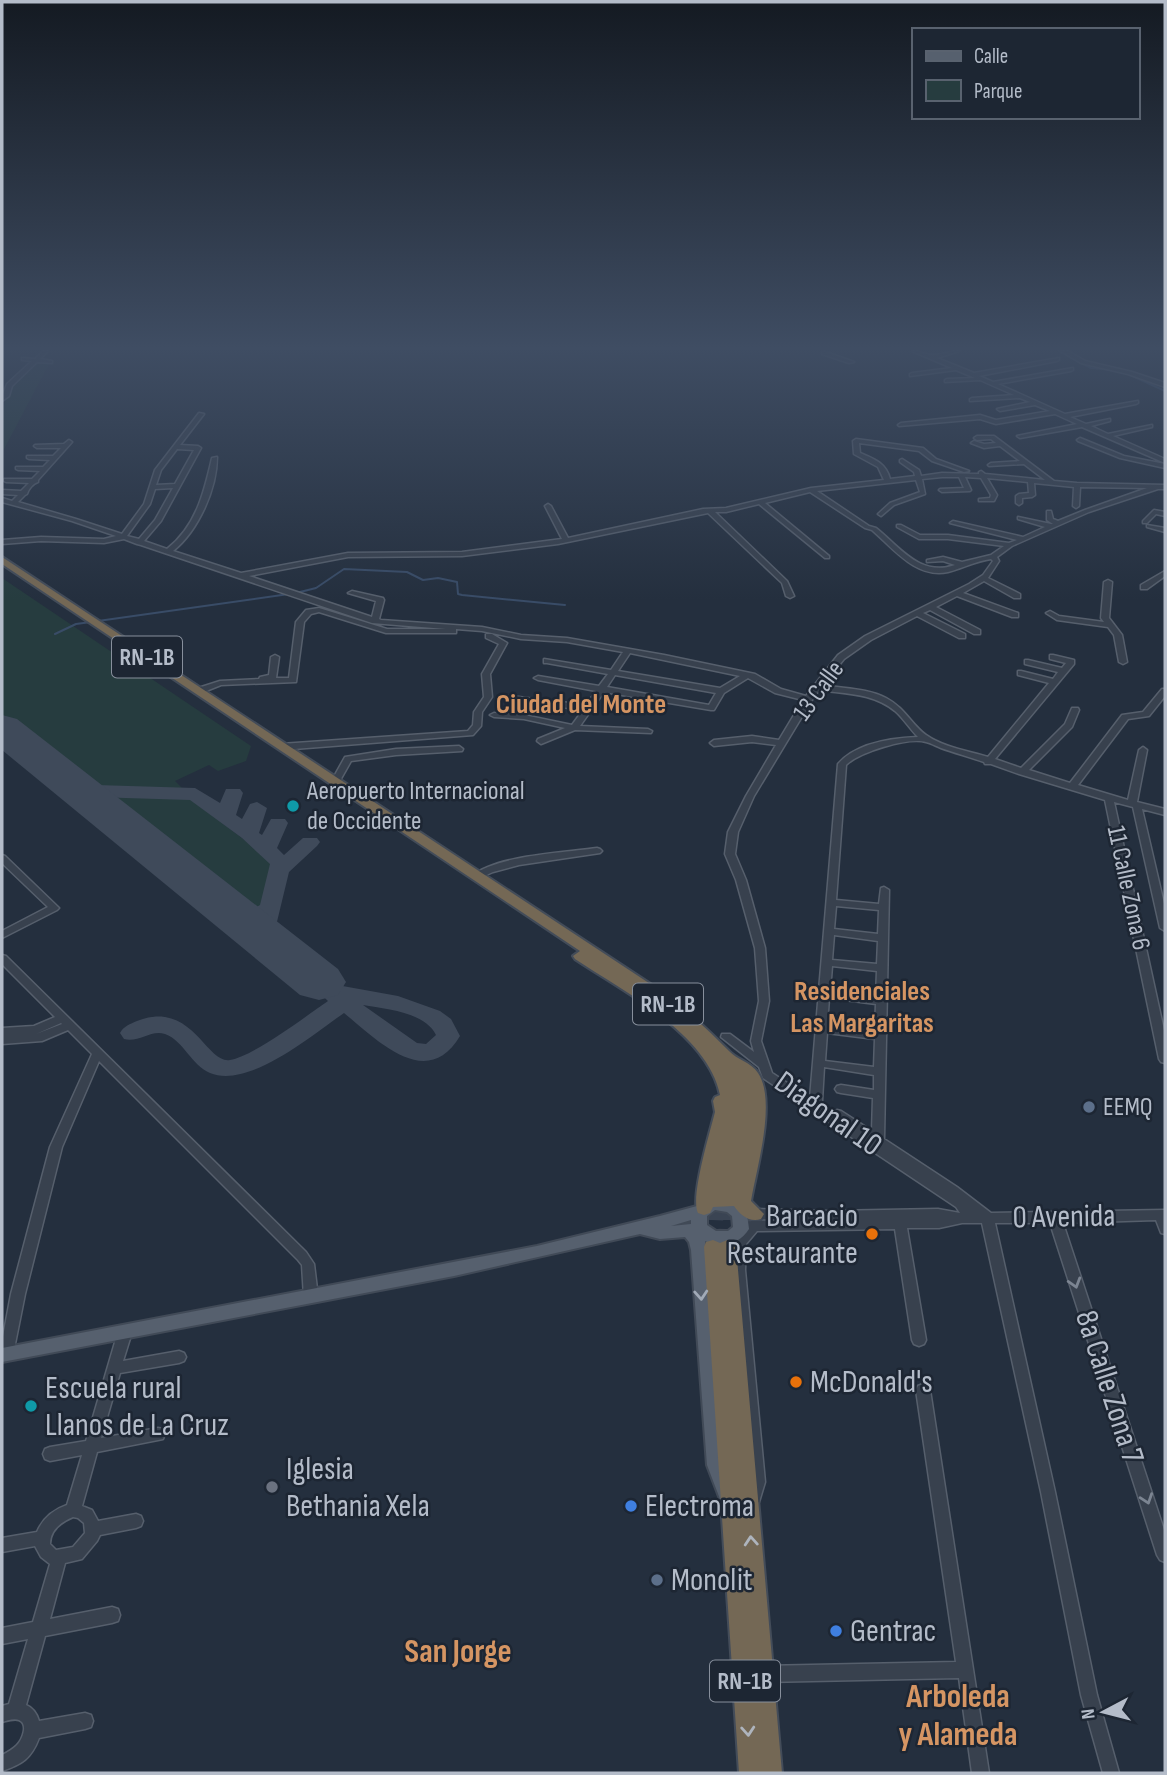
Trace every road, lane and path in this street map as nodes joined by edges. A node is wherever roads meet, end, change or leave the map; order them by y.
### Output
1 (185, 434) edge
2 (1032, 434) edge
3 (1101, 434) edge
4 (1115, 434) edge
5 (1020, 436) dead end
6 (1105, 436) junction
7 (1080, 440) dead end
8 (976, 441) dead end
9 (37, 446) dead end
10 (175, 447) junction
11 (29, 457) dead end
12 (55, 458) junction
13 (215, 458) dead end
14 (902, 461) dead end
15 (1165, 461) edge
16 (1025, 462) junction
17 (991, 465) dead end
18 (1165, 466) edge
19 (19, 468) dead end
20 (45, 469) junction
21 (961, 475) junction
22 (985, 476) junction
23 (919, 478) junction
24 (3, 480) edge
25 (34, 481) junction
26 (887, 481) junction
27 (1031, 481) junction
28 (1053, 483) junction
29 (1077, 485) junction
30 (175, 486) junction
31 (153, 487) junction
32 (1161, 487) edge
33 (811, 490) junction
34 (942, 490) dead end
35 (2, 492) edge
36 (23, 494) junction
37 (2, 500) edge
38 (981, 500) dead end
39 (760, 502) junction
40 (14, 503) junction
41 (1019, 503) dead end
42 (548, 506) dead end
43 (1076, 506) dead end
44 (709, 510) junction
45 (1049, 512) dead end
46 (1165, 513) edge
47 (881, 514) dead end
48 (1020, 518) dead end
49 (953, 523) dead end
50 (899, 526) dead end
51 (1056, 526) junction
52 (1165, 530) edge
53 (123, 537) junction
54 (1023, 539) junction
55 (566, 540) junction
56 (2, 542) edge
57 (139, 543) junction
58 (1010, 545) junction
59 (167, 552) junction
60 (827, 557) dead end
61 (993, 557) junction
62 (2, 559) edge
63 (929, 561) dead end
64 (962, 564) junction
65 (2, 567) edge
66 (1165, 573) edge
67 (239, 576) junction
68 (984, 578) junction
69 (1108, 582) dead end
70 (1144, 587) dead end
71 (352, 593) dead end
72 (958, 594) junction
73 (790, 596) dead end
74 (1017, 596) dead end
75 (932, 608) junction
76 (1050, 613) dead end
77 (919, 614) junction
78 (1015, 615) dead end
79 (375, 621) junction
80 (88, 622) junction
81 (1109, 625) junction
82 (977, 632) dead end
83 (962, 636) dead end
84 (628, 651) junction
85 (275, 657) dead end
86 (1053, 657) dead end
87 (547, 661) dead end
88 (1028, 662) dead end
89 (1123, 662) dead end
90 (614, 671) junction
91 (1063, 671) junction
92 (1021, 673) dead end
93 (747, 675) junction
94 (538, 678) dead end
95 (1054, 682) junction
96 (818, 687) junction
97 (601, 688) junction
98 (196, 690) junction
99 (721, 691) junction
100 (1165, 691) edge
101 (505, 697) dead end
102 (808, 699) junction
103 (589, 708) junction
104 (1075, 710) dead end
105 (494, 715) dead end
106 (575, 727) junction
107 (648, 731) dead end
108 (923, 738) junction
109 (541, 741) dead end
110 (714, 743) dead end
111 (783, 743) junction
112 (281, 747) junction
113 (459, 749) dead end
114 (1143, 750) dead end
115 (988, 762) junction
116 (1022, 772) junction
117 (335, 782) junction
118 (1072, 787) junction
119 (1109, 798) junction
120 (1134, 805) junction
121 (1165, 812) edge
122 (416, 846) junction
123 (597, 851) dead end
124 (2, 858) edge
125 (459, 876) junction
126 (477, 876) junction
127 (884, 890) dead end
128 (837, 902) dead end
129 (884, 908) junction
130 (1165, 928) edge
131 (836, 932) dead end
132 (2, 935) edge
133 (883, 938) junction
134 (2, 958) edge
135 (834, 963) dead end
136 (882, 968) junction
137 (831, 995) dead end
138 (881, 1001) junction
139 (66, 1021) junction
140 (828, 1030) dead end
141 (2, 1032) edge
142 (880, 1036) junction
143 (2, 1041) edge
144 (725, 1045) junction
145 (98, 1052) junction
146 (1165, 1059) edge
147 (827, 1064) dead end
148 (767, 1068) junction
149 (880, 1072) junction
150 (841, 1089) dead end
151 (879, 1095) junction
152 (814, 1103) junction
153 (876, 1144) junction
154 (730, 1213) junction
155 (1163, 1215) edge
156 (973, 1217) junction
157 (1055, 1218) junction
158 (900, 1224) junction
159 (641, 1228) junction
160 (1165, 1229) edge
161 (708, 1240) junction
162 (311, 1297) junction
163 (125, 1332) junction
164 (919, 1340) dead end
165 (4, 1355) edge
166 (179, 1357) dead end
167 (115, 1367) junction
168 (923, 1390) dead end
169 (158, 1434) dead end
170 (92, 1446) junction
171 (50, 1454) dead end
172 (739, 1503) junction
173 (74, 1510) junction
174 (136, 1521) dead end
175 (93, 1529) junction
176 (42, 1538) junction
177 (2, 1545) edge
178 (1165, 1555) edge
179 (59, 1559) junction
180 (112, 1615) dead end
181 (39, 1629) junction
182 (2, 1636) edge
183 (965, 1670) junction
184 (762, 1674) junction
185 (9, 1712) edge
186 (85, 1721) dead end
187 (33, 1731) junction
188 (2, 1763) edge
189 (751, 1773) edge
190 (770, 1773) edge
191 (981, 1773) edge
192 (1111, 1773) edge

1 - 10 street
2 - 5 street
3 - 6 street
4 - 6 street
6 - 15 street
7 - 18 street
8 - 16 street
9 - 12 street
10 - 30 street
10 - 31 street
11 - 12 street
12 - 20 street
13 - 59 street
14 - 23 street
16 - 17 street
16 - 28 street
19 - 20 street
20 - 25 street
21 - 22 street
21 - 23 street
21 - 34 street
22 - 26 street
22 - 27 street
22 - 38 street
23 - 26 street
23 - 47 street
24 - 25 street
25 - 36 street
26 - 33 street
27 - 28 street
27 - 41 street
28 - 29 street
29 - 32 street
29 - 43 street
30 - 31 street
30 - 57 street
31 - 53 street
32 - 51 street
33 - 39 street
33 - 64 street
35 - 36 street
36 - 40 street
37 - 40 street
39 - 44 street
39 - 60 street
40 - 53 street
42 - 55 street
44 - 55 street
44 - 73 street
45 - 51 street
46 - 52 street
48 - 51 street
49 - 54 street
50 - 58 street
51 - 54 street
53 - 56 street
53 - 57 street
54 - 58 street
55 - 67 street
57 - 59 street
58 - 61 street
59 - 67 street
61 - 64 street
61 - 68 street
62 - 80 highway, RN-1B
63 - 64 street
65 - 80 highway, RN-1B
66 - 70 street
67 - 79 street
68 - 72 street, 13 Calle
68 - 74 street
69 - 81 street
71 - 79 street
72 - 75 street, 13 Calle
72 - 78 street
75 - 77 street, 13 Calle
75 - 82 street
76 - 81 street
77 - 83 street
77 - 96 street, 13 Calle
79 - 84 street
80 - 98 highway, RN-1B
80 - 122 highway, RN-1B
81 - 89 street
84 - 90 street
84 - 93 street
85 - 98 street
86 - 91 street
87 - 90 street
88 - 91 street
90 - 97 street
90 - 99 street
91 - 95 street
92 - 95 street
93 - 99 street
93 - 102 street
94 - 97 street
95 - 115 street
96 - 102 street, 13 Calle
96 - 108 street
97 - 99 street
97 - 103 street
98 - 112 highway, RN-1B
98 - 112 street
100 - 118 street
101 - 103 street
102 - 111 street, 13 Calle
103 - 106 street
104 - 116 street
105 - 106 street
106 - 107 street
106 - 109 street
108 - 115 street
108 - 152 street
110 - 111 street
111 - 148 street, 13 Calle
112 - 117 highway, RN-1B
113 - 117 street
114 - 120 street
115 - 116 street
116 - 118 street
117 - 126 highway, RN-1B
118 - 119 street
119 - 120 street
119 - 146 street, 11 Calle Zona 6
120 - 121 street
120 - 130 street
122 - 125 highway, RN-1B
122 - 126 highway
123 - 126 street
124 - 132 street
125 - 126 highway
125 - 154 highway, RN-1B
126 - 144 highway, RN-1B
127 - 129 street
128 - 129 street
129 - 133 street
131 - 133 street
133 - 136 street
134 - 139 street
135 - 136 street
136 - 138 street
137 - 138 street
138 - 142 street
139 - 141 street
139 - 143 street
139 - 145 street
140 - 142 street
142 - 149 street
144 - 148 street, Diagonal 10
144 - 154 highway, RN-1B
144 - 154 highway
145 - 162 street
145 - 165 street
147 - 149 street
148 - 152 street, Diagonal 10
149 - 151 street
150 - 151 street
151 - 153 street
152 - 153 street, Diagonal 10
153 - 156 street, Diagonal 10
154 - 156 street
154 - 158 street
154 - 159 main road
154 - 161 main road
154 - 161 main road, RN-1B
154 - 172 street
155 - 157 street, 0 Avenida
155 - 160 street
156 - 157 street, 0 Avenida
156 - 158 street
156 - 192 street
157 -> 178 street, 8a Calle Zona 7
158 - 164 street
159 - 161 main road
159 - 162 main road
161 - 172 highway, RN-1B
161 -> 172 main road
162 - 163 main road
163 - 165 main road
163 - 167 street
166 - 167 street
167 - 170 street
168 - 183 street
169 - 170 street
170 - 171 street
170 - 173 street
184 -> 172 highway, RN-1B
172 -> 189 highway, RN-1B
173 - 175 street
173 - 176 street
174 - 175 street
175 - 179 street
176 - 177 street
176 - 179 street
179 - 181 street
180 - 181 street
181 - 182 street
181 - 185 street
183 - 184 street
183 - 191 street
184 - 190 highway, RN-1B
185 - 187 street
186 - 187 street
187 - 188 street

